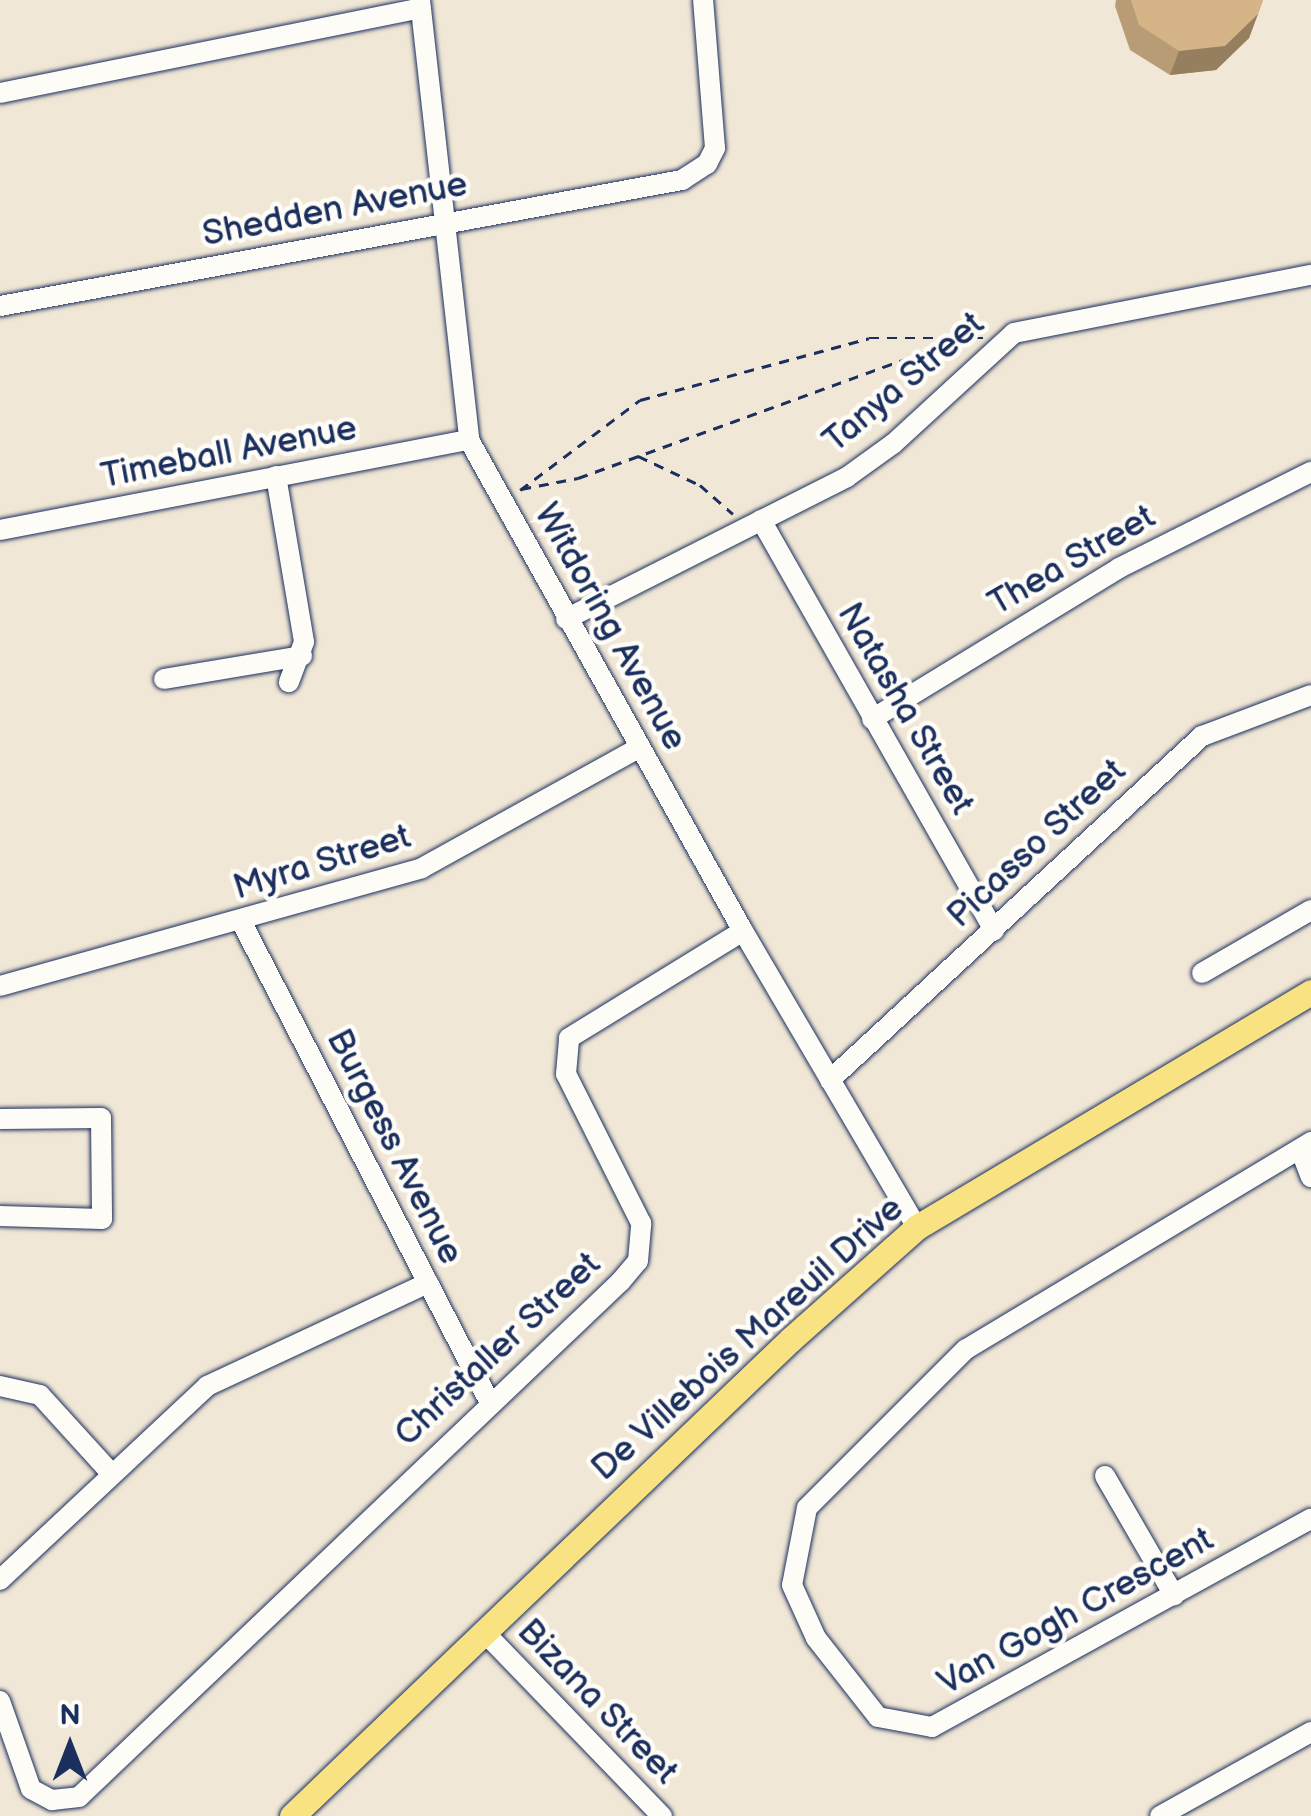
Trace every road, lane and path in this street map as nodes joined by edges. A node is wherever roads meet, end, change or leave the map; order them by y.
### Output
1 (703, 0) edge
2 (420, 4) edge
3 (0, 93) edge
4 (447, 223) junction
5 (1311, 274) edge
6 (0, 306) edge
7 (964, 338) junction
8 (1002, 339) junction
9 (469, 440) junction
10 (636, 455) junction
11 (1311, 472) edge
12 (276, 476) junction
13 (520, 490) junction
14 (504, 505) junction
15 (752, 524) junction
16 (0, 530) edge
17 (566, 619) junction
18 (302, 656) junction
19 (164, 679) dead end
20 (289, 682) dead end
21 (1311, 695) edge
22 (872, 719) junction
23 (640, 747) junction
24 (1311, 910) edge
25 (242, 923) junction
26 (994, 930) junction
27 (743, 931) junction
28 (1202, 973) dead end
29 (0, 986) edge
30 (1311, 992) edge
31 (830, 1080) junction
32 (0, 1119) edge
33 (1305, 1146) edge
34 (1311, 1177) edge
35 (0, 1216) edge
36 (917, 1227) junction
37 (428, 1283) junction
38 (0, 1386) edge
39 (488, 1401) junction
40 (111, 1473) junction
41 (1105, 1476) dead end
42 (1311, 1520) edge
43 (0, 1580) edge
44 (1174, 1595) junction
45 (485, 1633) junction
46 (0, 1702) edge
47 (1311, 1732) edge
48 (292, 1816) edge
49 (662, 1816) edge
50 (1160, 1816) edge

1 - 4 street, Shedden Avenue
2 - 3 street
2 - 4 street, Witdoring Avenue
4 - 6 street, Shedden Avenue
4 - 9 street, Witdoring Avenue
5 - 8 street, Tanya Street
7 - 8 path
7 - 10 path
7 - 13 path
8 - 15 street, Tanya Street
9 - 12 street, Timeball Avenue
9 - 14 street, Witdoring Avenue
10 - 13 path
10 - 15 path
11 - 22 street, Thea Street
12 - 16 street, Timeball Avenue
12 - 18 street
13 - 14 path
14 - 17 street, Witdoring Avenue
15 - 17 street, Tanya Street
15 - 22 street, Natasha Street
17 - 23 street, Witdoring Avenue
18 - 19 street
18 - 20 street
21 - 26 street, Picasso Street
22 - 26 street, Natasha Street
23 - 25 street, Myra Street
23 - 27 street, Witdoring Avenue
24 - 28 street
25 - 29 street, Myra Street
25 - 37 street, Burgess Avenue
26 - 31 street, Picasso Street
27 - 31 street, Witdoring Avenue
27 - 39 street, Christaller Street
30 - 36 main road, De Villebois Mareuil Drive
31 - 36 street, Witdoring Avenue
32 - 35 street
33 - 34 street
33 - 44 street, Van Gogh Crescent
36 - 45 main road, De Villebois Mareuil Drive
37 - 39 street, Burgess Avenue
37 - 40 street
38 - 40 street
39 - 46 street, Christaller Street
40 - 43 street
41 - 44 street
42 - 44 street, Van Gogh Crescent
45 - 48 main road, De Villebois Mareuil Drive
45 - 49 street, Bizana Street
47 - 50 street

